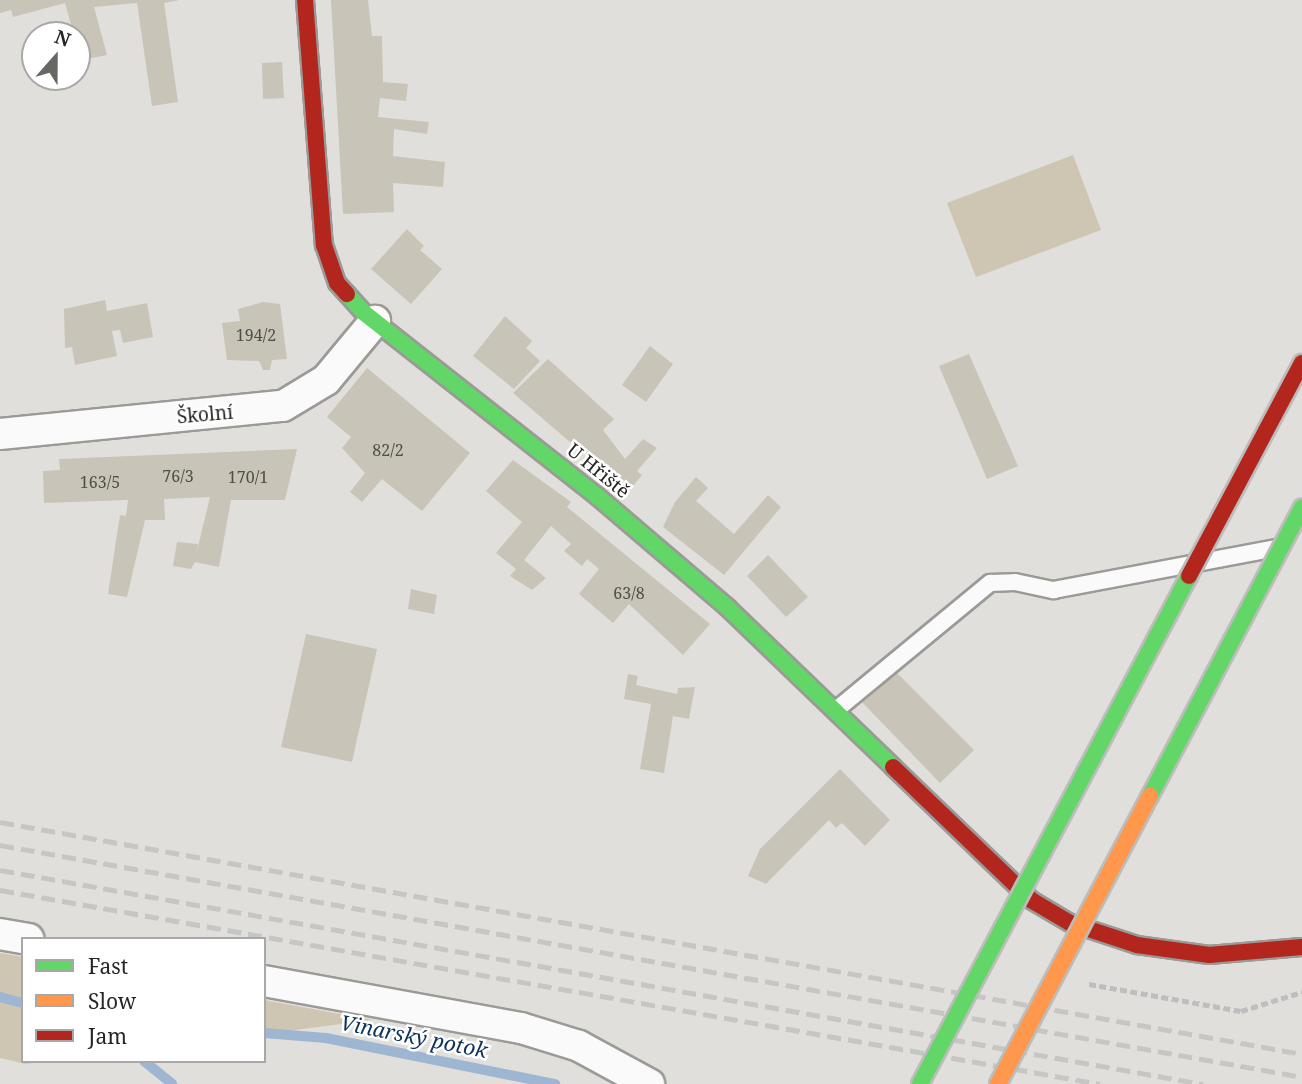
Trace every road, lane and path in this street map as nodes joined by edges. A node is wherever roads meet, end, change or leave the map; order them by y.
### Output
1 (305, 0) edge
2 (375, 321) junction
3 (1302, 363) edge
4 (0, 434) edge
5 (1302, 508) edge
6 (1302, 543) edge
7 (836, 710) junction
8 (0, 933) edge
9 (21, 937) edge
10 (1302, 947) edge
11 (266, 981) edge
12 (1083, 982) dead end
13 (1302, 992) edge
14 (649, 1084) edge
15 (920, 1084) edge
16 (998, 1084) edge

1 - 2 main road, U Hřiště
2 - 4 street, Školní
2 - 7 main road, U Hřiště
3 - 15 main road, bridge
5 - 16 main road, bridge
6 - 7 lane
7 - 10 main road, U Hřiště
8 - 9 street
11 - 14 street
12 - 13 path

